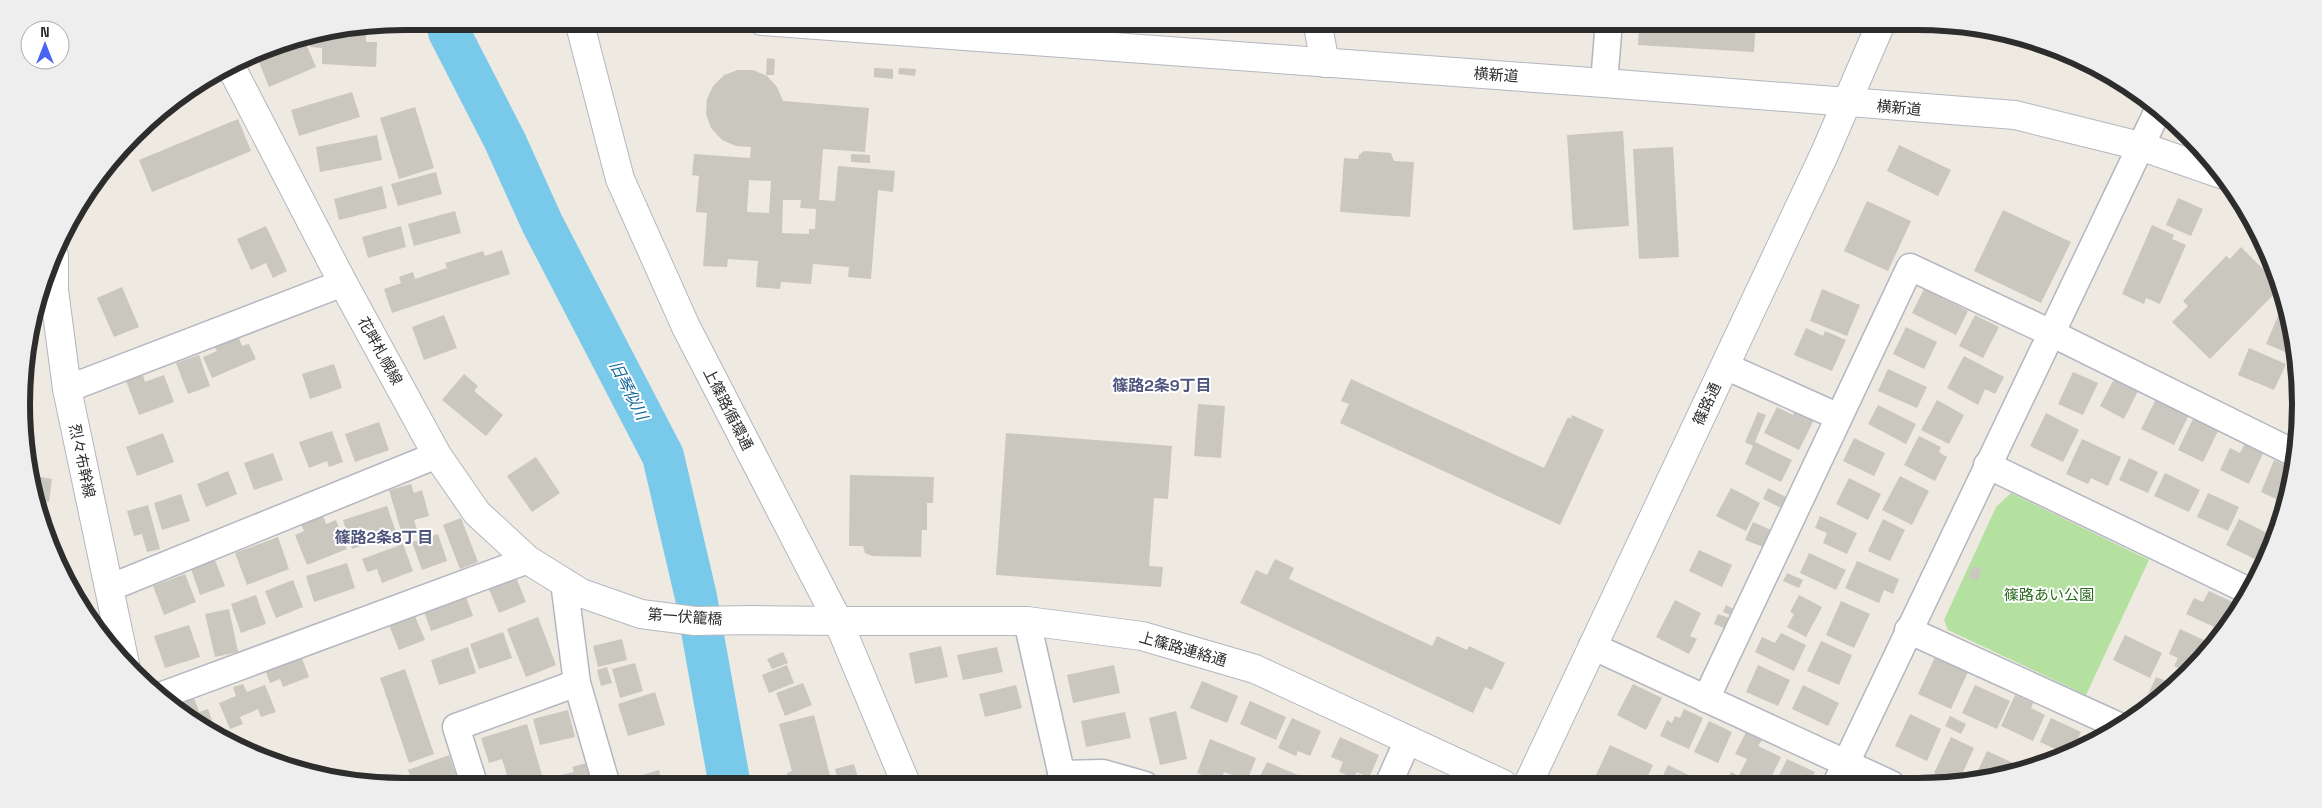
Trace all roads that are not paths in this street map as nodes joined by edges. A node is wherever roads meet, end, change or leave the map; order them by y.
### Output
1 (581, 30) edge
2 (883, 30) edge
3 (1319, 30) edge
4 (1608, 30) edge
5 (1878, 30) edge
6 (1325, 63) junction
7 (233, 72) edge
8 (1604, 83) junction
9 (1846, 103) junction
10 (2156, 115) edge
11 (2140, 146) junction
12 (2210, 170) edge
13 (54, 272) edge
14 (343, 284) junction
15 (2050, 333) junction
16 (1726, 366) junction
17 (67, 389) junction
18 (1839, 417) junction
19 (2289, 451) edge
20 (438, 455) junction
21 (1987, 465) junction
22 (528, 560) junction
23 (109, 588) junction
24 (572, 588) junction
25 (2243, 588) edge
26 (838, 622) junction
27 (1027, 622) junction
28 (1908, 630) junction
29 (1592, 646) junction
30 (122, 650) edge
31 (577, 683) junction
32 (167, 693) edge
33 (1706, 699) junction
34 (2113, 723) edge
35 (1408, 740) junction
36 (1840, 773) edge
37 (472, 778) edge
38 (604, 778) edge
39 (904, 778) edge
40 (1063, 778) edge
41 (1074, 778) edge
42 (1120, 778) edge
43 (1391, 778) edge
44 (1490, 778) edge
45 (1531, 778) edge
46 (1863, 778) edge

1 - 26 street, 上篠路循環通
2 - 6 street, 横新道
3 - 6 street
4 - 8 street
5 - 9 street, 篠路通
6 - 8 street, 横新道
7 - 14 street, 花畔札幌線
8 - 9 street, 横新道
9 - 11 street, 横新道
9 - 16 street, 篠路通
10 - 11 street
11 - 12 street, 横新道
11 - 15 street
13 - 17 street, 烈々布幹線
14 - 17 street
14 - 20 street, 花畔札幌線
15 - 18 street
15 - 19 street
15 - 21 street
16 - 18 street
16 - 29 street, 篠路通
17 - 23 street, 烈々布幹線
18 - 33 street
20 - 22 street, 花畔札幌線
20 - 23 street
21 - 25 street
21 - 28 street
22 - 24 street, 花畔札幌線
22 - 32 street
23 - 30 street, 烈々布幹線
24 - 26 street, 第一伏籠橋
24 - 31 street
26 - 27 street, 上篠路連絡通
26 - 39 street, 上篠路循環通
27 - 35 street, 上篠路連絡通
27 - 40 street
28 - 34 street
28 - 36 street
29 - 33 street
29 - 45 street, 篠路通
31 - 37 street
31 - 38 street
33 - 36 street
35 - 43 street
35 - 44 street, 上篠路連絡通
36 - 46 street
41 - 42 street

